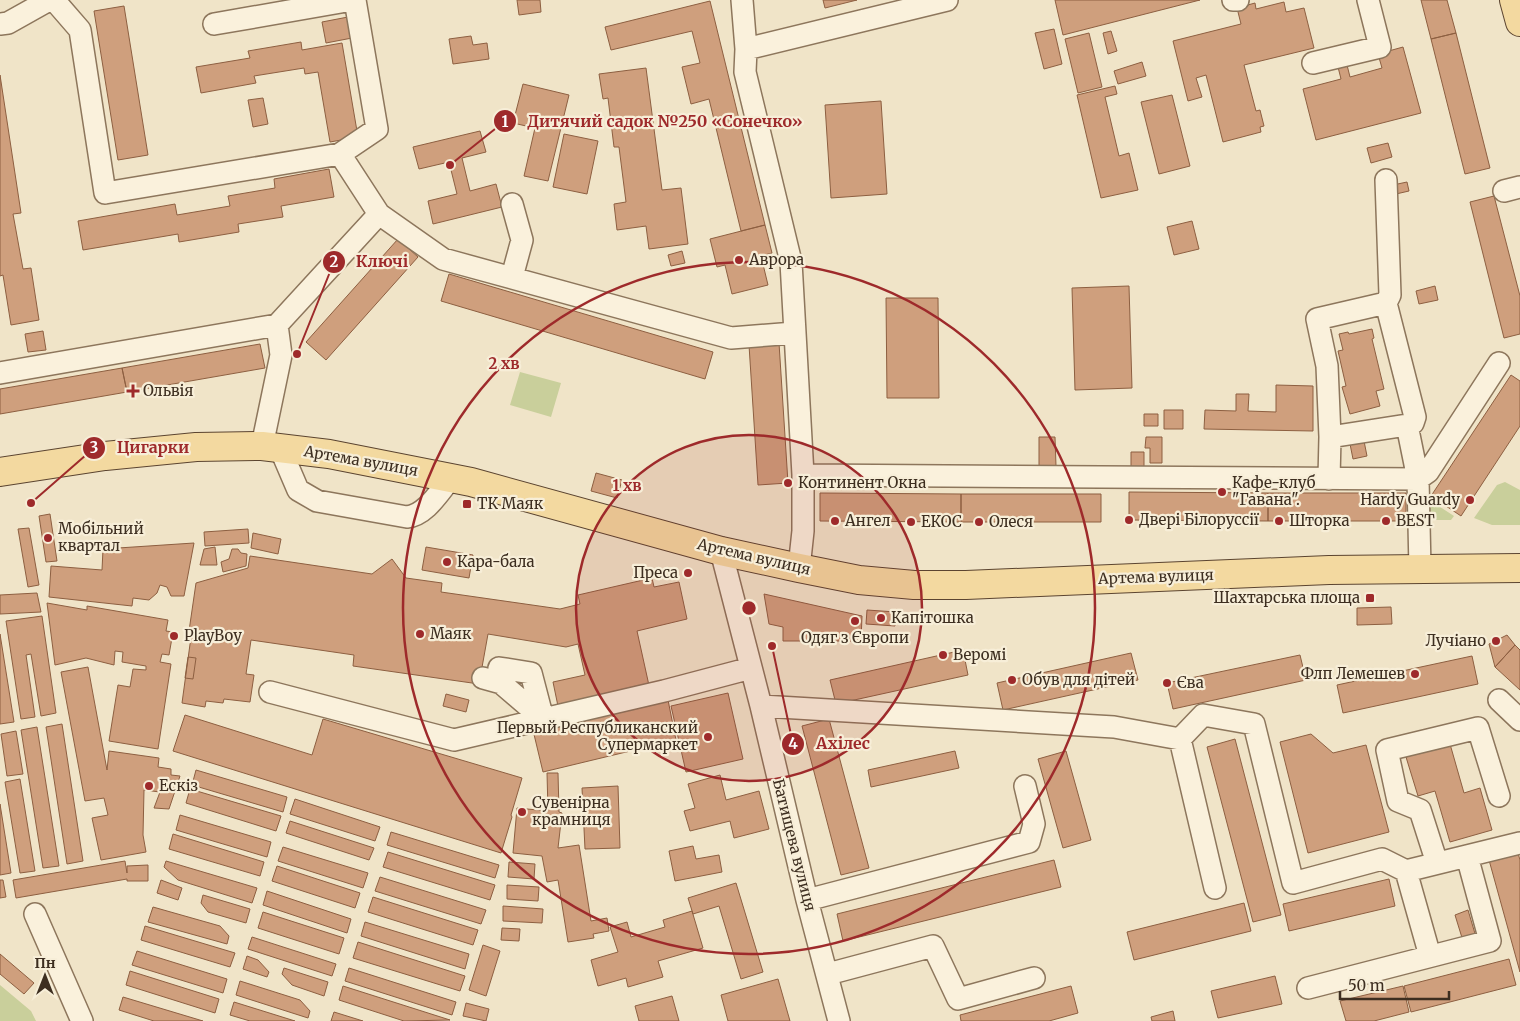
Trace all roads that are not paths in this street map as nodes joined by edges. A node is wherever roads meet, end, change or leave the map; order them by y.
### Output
1 (49, 0) edge
2 (54, 0) edge
3 (348, 0) edge
4 (742, 0) edge
5 (947, 0) edge
6 (1233, 0) edge
7 (1238, 0) edge
8 (1368, 0) edge
9 (1514, 0) edge
10 (1520, 22) edge
11 (0, 24) edge
12 (214, 24) dead end
13 (746, 49) junction
14 (1313, 63) dead end
15 (340, 154) junction
16 (1386, 180) dead end
17 (512, 204) dead end
18 (380, 214) junction
19 (512, 277) junction
20 (1386, 303) junction
21 (277, 325) junction
22 (794, 332) junction
23 (1500, 363) dead end
24 (0, 373) edge
25 (1407, 425) junction
26 (1330, 437) junction
27 (271, 447) junction
28 (0, 472) edge
29 (803, 475) junction
30 (451, 478) junction
31 (1329, 479) junction
32 (1418, 479) junction
33 (721, 551) junction
34 (799, 568) junction
35 (1520, 568) edge
36 (1420, 569) junction
37 (751, 668) junction
38 (491, 673) dead end
39 (270, 692) dead end
40 (1499, 700) dead end
41 (761, 706) junction
42 (543, 719) junction
43 (1520, 720) edge
44 (1180, 738) junction
45 (1025, 786) dead end
46 (1499, 796) dead end
47 (1520, 843) edge
48 (1467, 856) junction
49 (1436, 863) junction
50 (1406, 870) junction
51 (1215, 888) dead end
52 (807, 900) junction
53 (35, 914) dead end
54 (1430, 956) junction
55 (828, 974) junction
56 (1034, 978) dead end
57 (1308, 988) dead end
58 (82, 1021) edge
59 (839, 1021) edge

1 - 11 street
2 - 15 street
3 - 12 street
3 - 15 street
4 - 13 street
5 - 13 street
6 - 7 street
8 - 14 street
9 - 10 main road
13 - 22 street
15 - 18 street
16 - 20 street
17 - 19 street
18 - 19 street
18 - 21 street
19 - 22 street
20 - 25 street
20 - 26 street
21 - 24 street
21 - 27 street
22 - 29 street
23 - 32 street
25 - 26 street
25 - 32 street
26 - 31 street
27 - 28 main road, Артема вулиця
27 - 30 main road, Артема вулиця
27 - 30 street
29 - 31 street
29 - 34 street
30 - 33 main road, Артема вулиця
31 - 32 street
32 - 36 street
33 - 34 main road, Артема вулиця
33 - 37 street, Батищева вулиця
34 - 36 main road, Артема вулиця
35 - 36 main road, Артема вулиця
37 - 41 street, Батищева вулиця
37 - 42 street
38 - 42 street
39 - 42 street
40 - 43 street
41 - 44 street
41 - 52 street, Батищева вулиця
44 - 50 street
44 - 51 street
45 - 52 street
46 - 49 street
47 - 48 street
48 - 49 street
48 - 54 street
49 - 50 street
50 - 54 street
52 - 55 street, Батищева вулиця
53 - 58 street
54 - 57 street
55 - 56 street
55 - 59 street, Батищева вулиця

